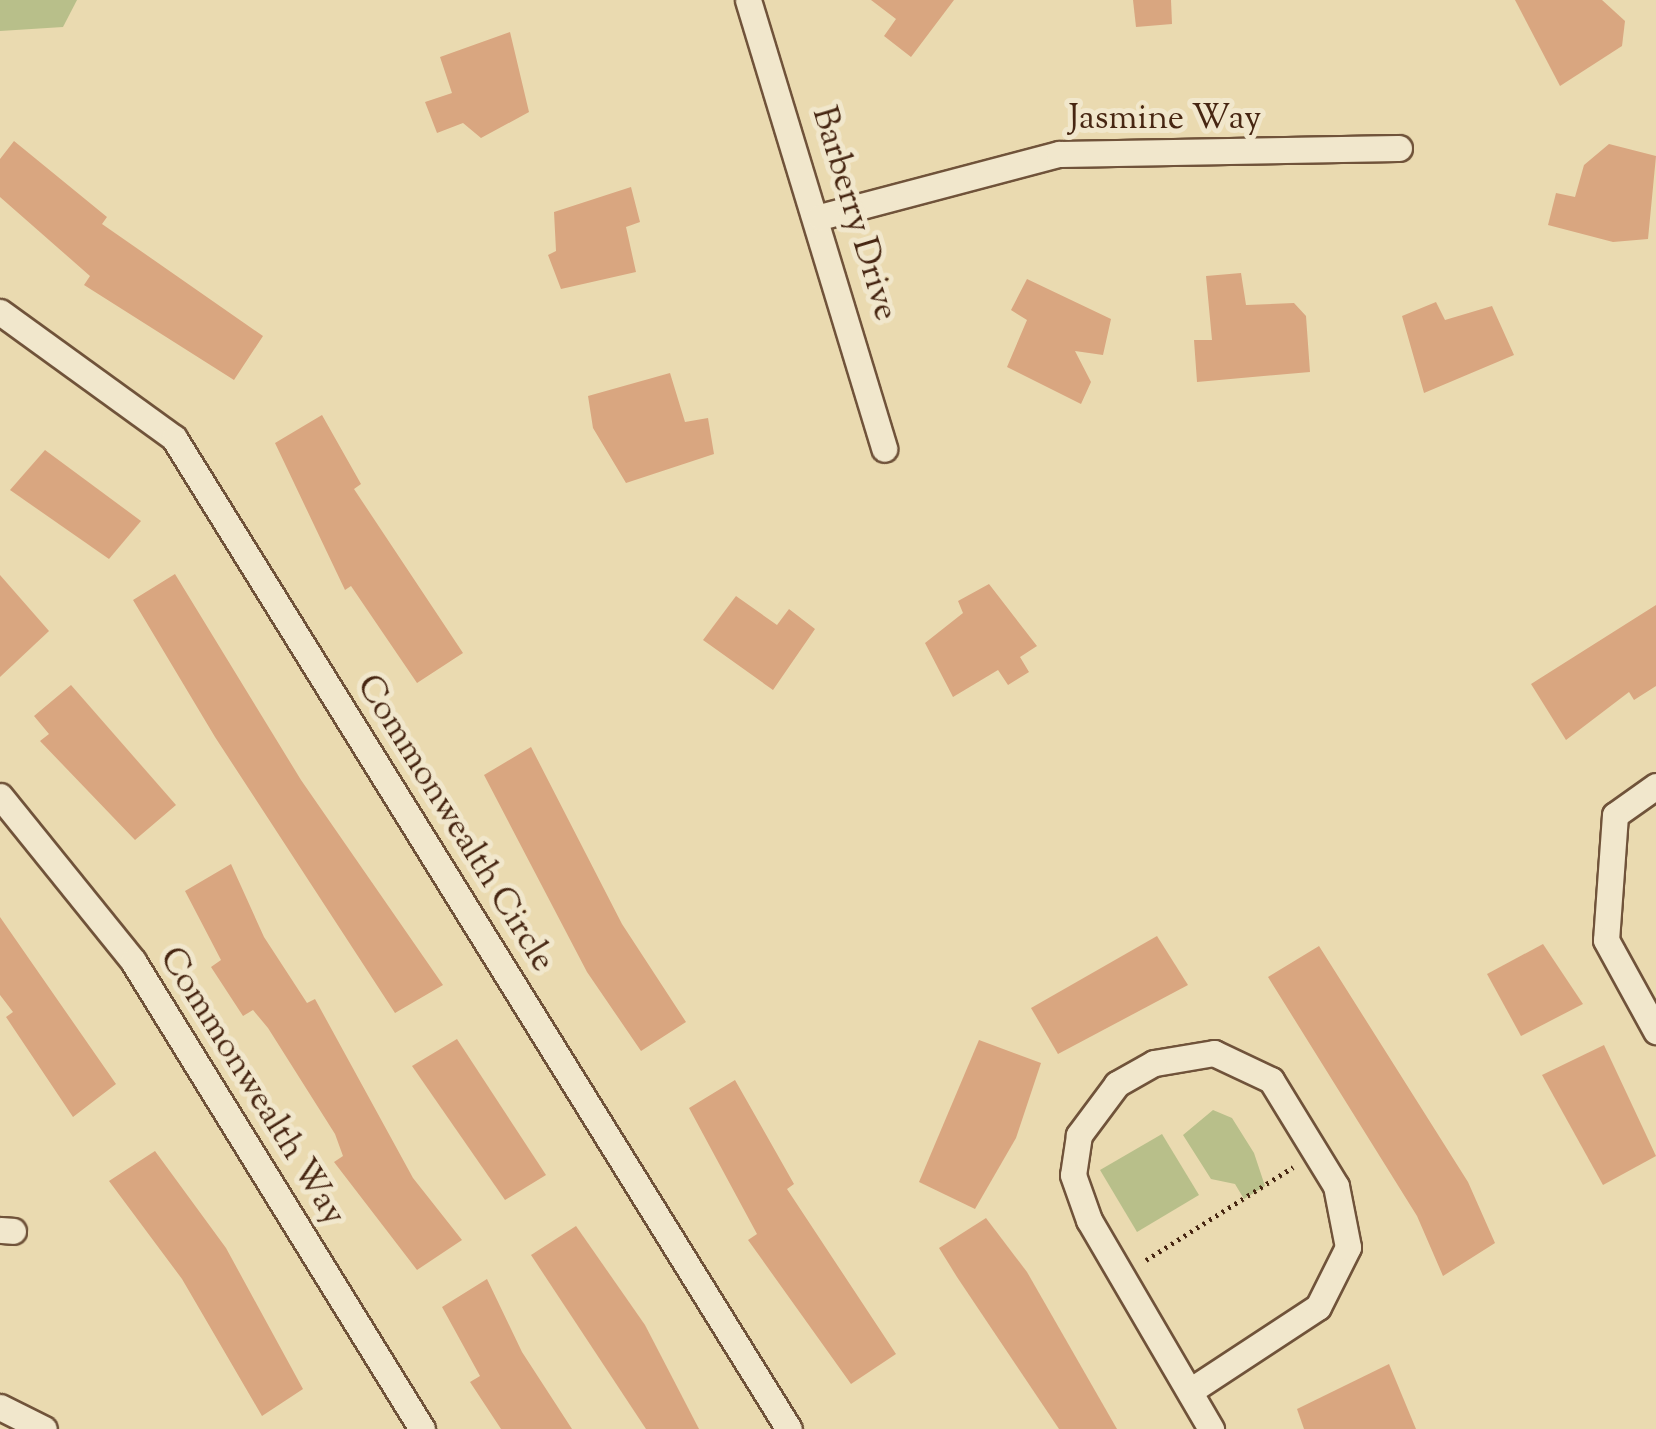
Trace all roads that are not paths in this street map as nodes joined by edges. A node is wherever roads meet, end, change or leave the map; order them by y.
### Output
1 (748, 0) edge
2 (1399, 148) dead end
3 (820, 217) junction
4 (0, 312) edge
5 (884, 449) dead end
6 (1656, 786) edge
7 (0, 796) edge
8 (1656, 1031) edge
9 (1190, 1390) junction
10 (0, 1407) edge
11 (44, 1429) edge
12 (422, 1429) edge
13 (789, 1429) edge
14 (1211, 1429) edge

1 - 3 street, Barberry Drive
2 - 3 street, Jasmine Way
3 - 5 street, Barberry Drive
4 - 13 street, Commonwealth Circle
6 - 8 street
7 - 12 street, Commonwealth Way
9 - 9 street
9 - 14 street
10 - 11 street

